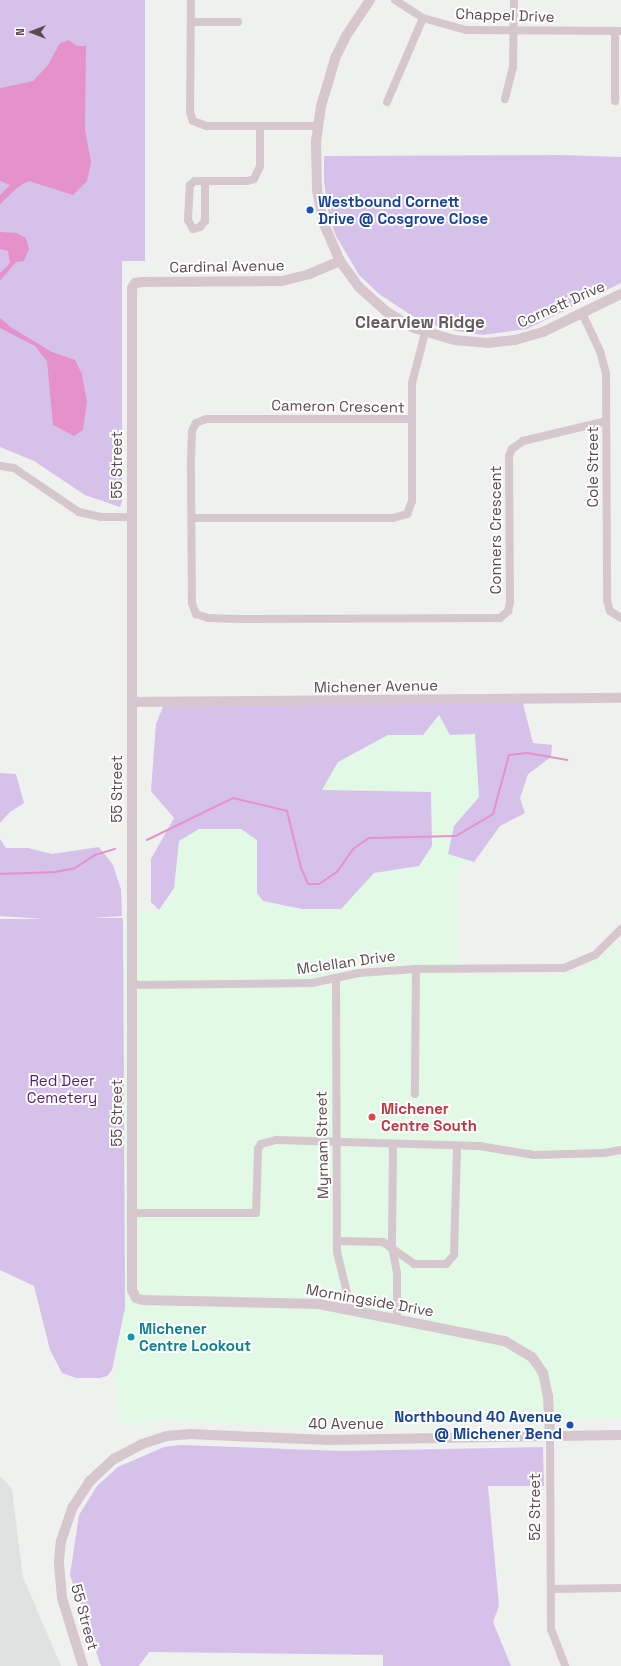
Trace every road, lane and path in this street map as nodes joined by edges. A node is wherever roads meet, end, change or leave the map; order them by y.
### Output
1 (191, 0) edge
2 (370, 0) edge
3 (395, 0) edge
4 (514, 0) edge
5 (423, 18) junction
6 (191, 22) junction
7 (238, 22) dead end
8 (513, 30) junction
9 (618, 31) edge
10 (505, 99) dead end
11 (615, 101) dead end
12 (387, 102) dead end
13 (260, 126) junction
14 (317, 126) junction
15 (205, 181) junction
16 (340, 262) junction
17 (135, 283) joint
18 (621, 294) edge
19 (582, 313) junction
20 (425, 333) junction
21 (411, 419) junction
22 (606, 421) junction
23 (0, 466) edge
24 (132, 517) junction
25 (192, 518) junction
26 (505, 614) joint
27 (621, 618) edge
28 (621, 698) edge
29 (132, 702) junction
30 (621, 930) edge
31 (416, 969) junction
32 (336, 979) junction
33 (132, 985) junction
34 (415, 1094) dead end
35 (337, 1142) junction
36 (393, 1144) junction
37 (456, 1146) junction
38 (621, 1150) edge
39 (132, 1213) junction
40 (337, 1241) junction
41 (392, 1247) junction
42 (134, 1295) joint
43 (351, 1309) junction
44 (398, 1319) junction
45 (526, 1352) joint
46 (550, 1435) junction
47 (621, 1435) edge
48 (167, 1436) joint
49 (621, 1588) edge
50 (551, 1589) junction
51 (82, 1666) edge
52 (565, 1666) edge

1 - 6 street
2 - 14 street, Cornett Drive
3 - 5 street, Chappel Drive
4 - 8 street
5 - 8 street, Chappel Drive
5 - 12 street
6 - 7 street
6 - 13 street
8 - 9 street, Chappel Drive
8 - 10 street
9 - 11 street
13 - 14 street
13 - 15 street
14 - 16 street, Cornett Drive
15 - 15 street
16 - 17 street, Cardinal Avenue
16 - 20 street, Cornett Drive
17 - 24 street, 55 Street
18 - 19 street, Cornett Drive
19 - 20 street, Cornett Drive
19 - 22 street, Cole Street
20 - 21 street
21 - 25 street, Cameron Crescent
21 - 25 street, Cameron Crescent
22 - 26 street, Conners Crescent
22 - 27 street, Cole Street
23 - 24 street
24 - 29 street, 55 Street
25 - 26 street, Cameron Crescent
28 - 29 street, Michener Avenue
29 - 33 street, 55 Street
30 - 31 street
31 - 32 street, Mclellan Drive
31 - 34 street, Mclellan Drive
32 - 33 street, Mclellan Drive
32 - 35 street, Myrnam Street
33 - 39 street, 55 Street
35 - 36 street
35 - 39 street
35 - 40 street, Myrnam Street
36 - 37 street
36 - 41 street
37 - 38 street
37 - 41 street
39 - 42 street, 55 Street
40 - 41 street
40 - 43 street, Myrnam Street
41 - 44 street
42 - 43 street, Morningside Drive
43 - 44 street, Morningside Drive
44 - 45 street, Morningside Drive
45 - 46 street, 52 Street
46 - 47 street, 40 Avenue
46 - 48 street, 40 Avenue
46 - 50 street, 52 Street
48 - 51 street, 55 Street
49 - 50 street
50 - 52 street, 52 Street

